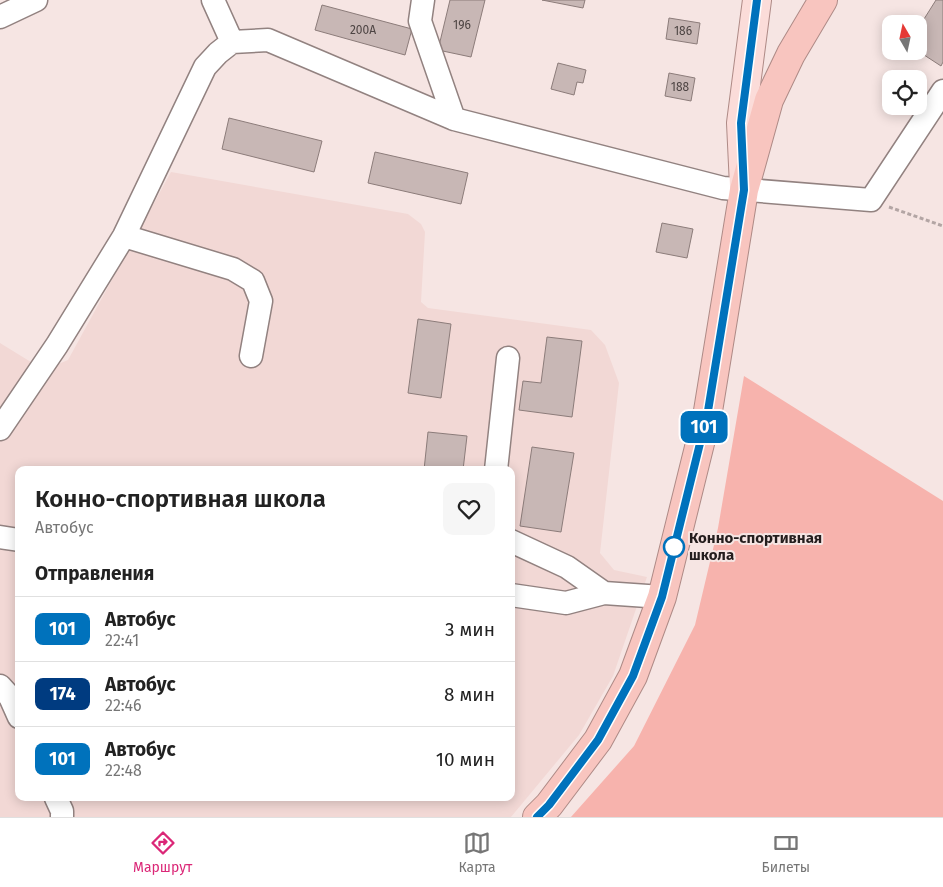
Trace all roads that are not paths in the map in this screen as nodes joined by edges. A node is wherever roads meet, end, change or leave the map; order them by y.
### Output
1 (36, 0) edge
2 (213, 0) edge
3 (423, 0) edge
4 (757, 0) edge
5 (823, 0) edge
6 (0, 17) edge
7 (232, 42) junction
8 (943, 91) edge
9 (454, 119) junction
10 (744, 190) junction
11 (124, 236) junction
12 (252, 356) dead end
13 (508, 358) dead end
14 (0, 429) edge
15 (496, 466) edge
16 (0, 537) edge
17 (15, 539) edge
18 (515, 544) edge
19 (604, 593) junction
20 (515, 596) edge
21 (662, 597) junction
22 (0, 686) edge
23 (15, 708) edge
24 (57, 801) edge
25 (62, 817) edge
26 (536, 817) edge

1 - 6 street
2 - 7 street
3 - 9 street
4 - 10 main road
5 - 10 highway
7 - 9 street
7 - 11 street
8 - 10 street
9 - 10 street
10 - 21 highway
11 - 12 street
11 - 14 street
13 - 15 street
16 - 17 street
18 - 19 street
19 - 20 street
19 - 21 street
21 - 26 highway
22 - 23 street
24 - 25 street

